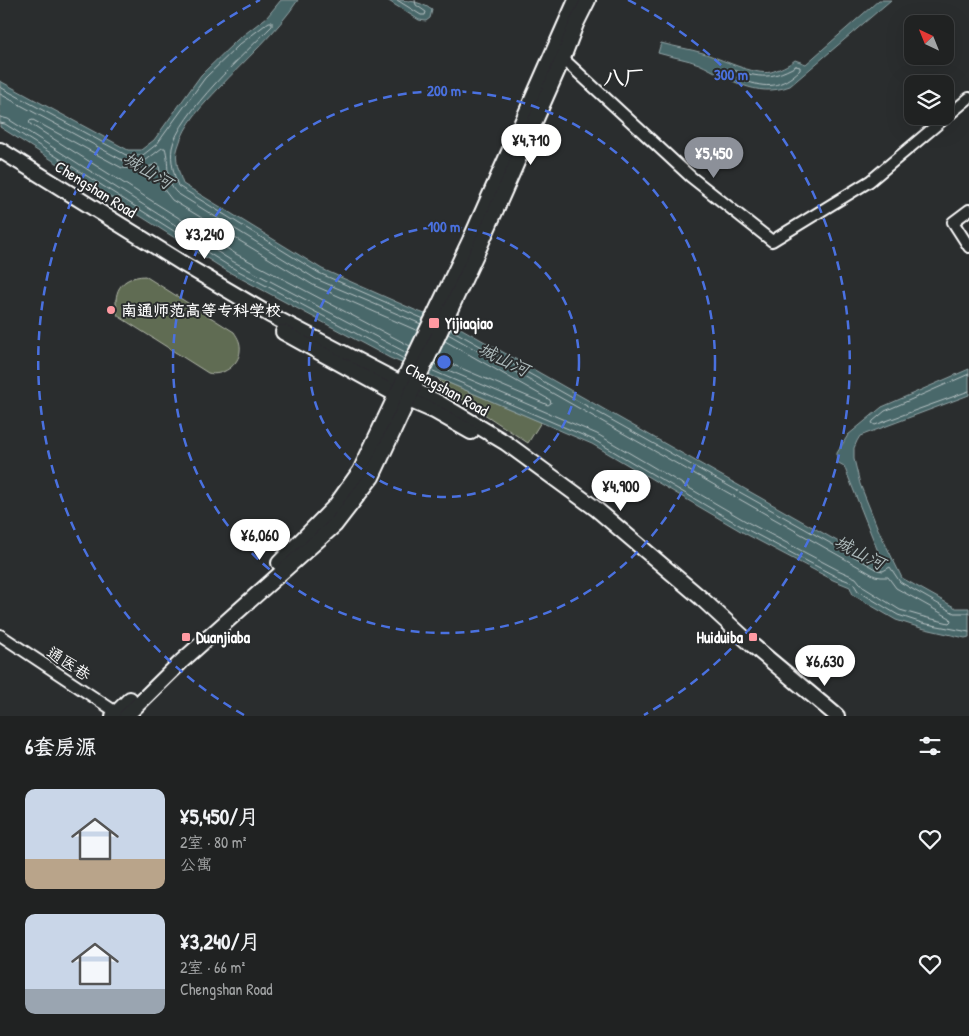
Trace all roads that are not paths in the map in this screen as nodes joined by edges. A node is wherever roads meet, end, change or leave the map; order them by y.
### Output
1 (576, 0) edge
2 (588, 0) edge
3 (558, 54) junction
4 (969, 98) edge
5 (0, 150) edge
6 (0, 160) edge
7 (969, 210) edge
8 (969, 247) edge
9 (405, 392) junction
10 (0, 635) edge
11 (119, 715) edge
12 (822, 716) edge
13 (837, 716) edge

1 - 3 main road
2 - 3 main road
3 - 4 street
3 - 9 main road
5 - 9 main road, Chengshan Road
6 - 9 main road, Chengshan Road
7 - 8 street
9 - 11 main road
9 - 12 main road, Chengshan Road
9 - 13 main road, Chengshan Road
10 - 11 street, 通医巷

